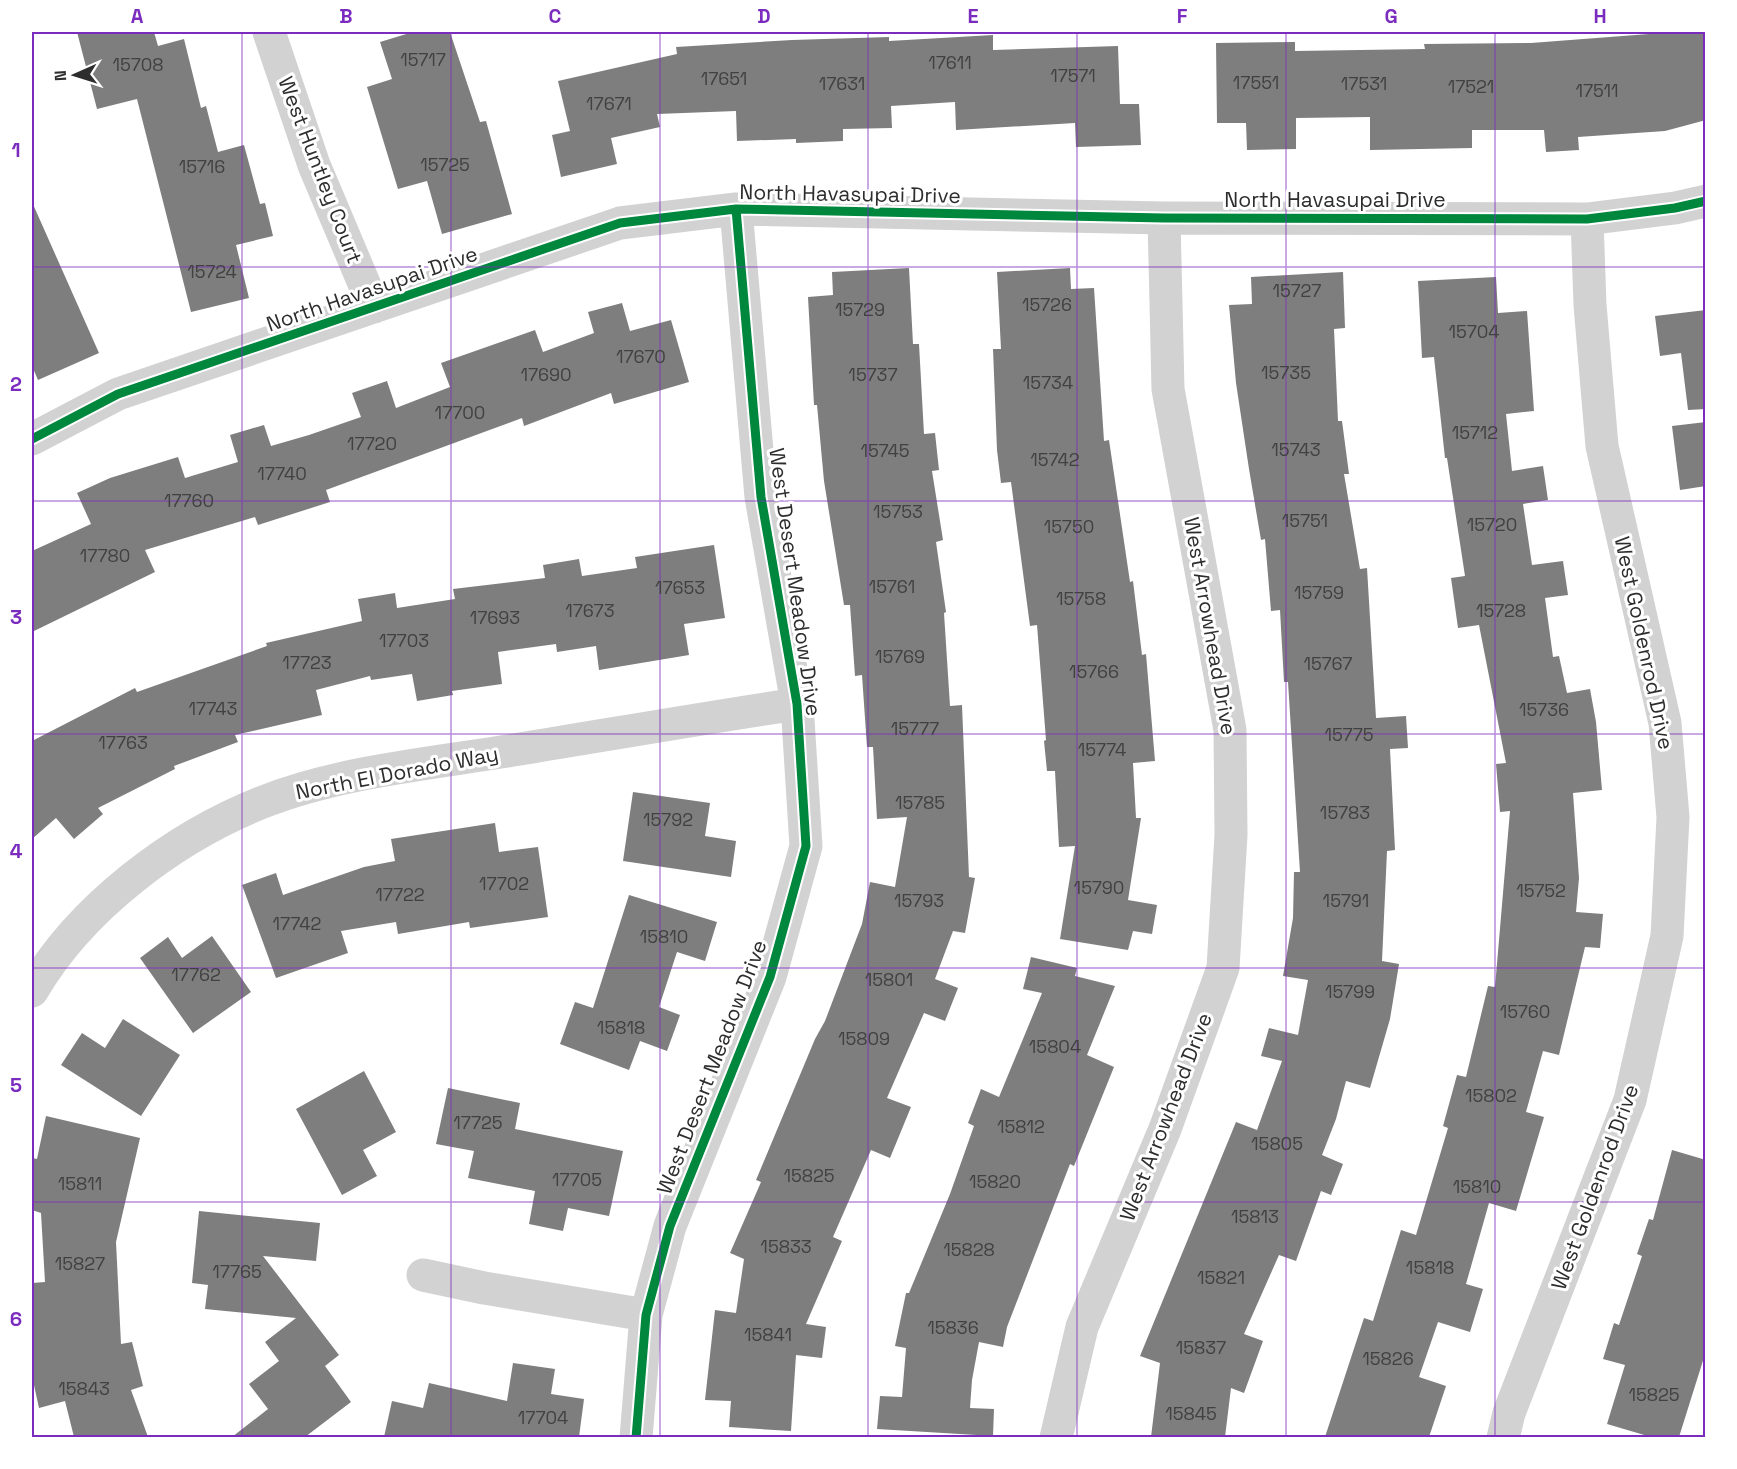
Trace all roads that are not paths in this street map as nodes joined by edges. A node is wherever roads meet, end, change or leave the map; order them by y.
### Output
1 (268, 32) edge
2 (1706, 201) edge
3 (736, 209) junction
4 (1164, 219) junction
5 (1587, 219) junction
6 (374, 307) junction
7 (32, 439) edge
8 (797, 704) junction
9 (32, 991) edge
10 (423, 1275) dead end
11 (646, 1315) junction
12 (636, 1437) edge
13 (1056, 1437) edge
14 (1503, 1437) edge

1 - 6 street, West Huntley Court
2 - 5 street, North Havasupai Drive
3 - 4 street, North Havasupai Drive
3 - 6 street, North Havasupai Drive
3 - 8 street, West Desert Meadow Drive
4 - 5 street, North Havasupai Drive
4 - 13 street, West Arrowhead Drive
5 - 14 street, West Goldenrod Drive
6 - 7 street, North Havasupai Drive
8 - 9 street, North El Dorado Way
8 - 11 street, West Desert Meadow Drive
10 - 11 street
11 - 12 street, West Desert Meadow Drive

